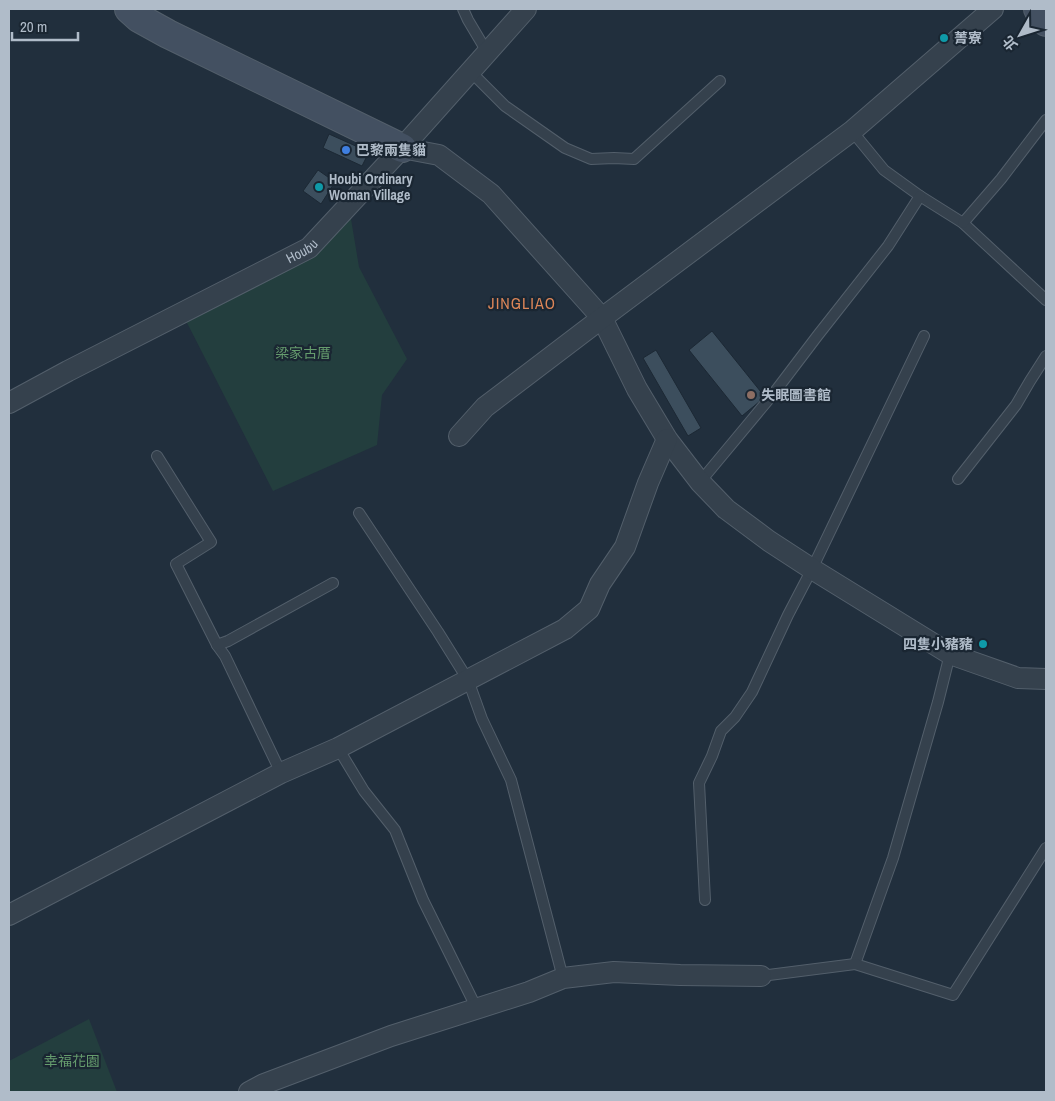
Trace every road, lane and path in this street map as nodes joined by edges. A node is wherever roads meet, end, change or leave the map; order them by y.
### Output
1 (129, 9) edge
2 (463, 9) edge
3 (526, 9) edge
4 (993, 9) edge
5 (1038, 9) edge
6 (1046, 22) edge
7 (487, 52) junction
8 (470, 71) junction
9 (720, 81) dead end
10 (1046, 120) edge
11 (852, 132) junction
12 (402, 148) junction
13 (920, 196) junction
14 (962, 223) junction
15 (1046, 300) edge
16 (602, 318) junction
17 (924, 336) dead end
18 (1046, 356) edge
19 (9, 403) edge
20 (459, 436) dead end
21 (667, 439) junction
22 (157, 456) dead end
23 (958, 479) dead end
24 (700, 482) junction
25 (359, 513) dead end
26 (812, 569) junction
27 (333, 583) dead end
28 (217, 645) junction
29 (950, 654) junction
30 (1046, 679) edge
31 (468, 680) junction
32 (338, 748) junction
33 (281, 773) junction
34 (1046, 848) edge
35 (705, 900) dead end
36 (9, 915) edge
37 (855, 964) junction
38 (761, 976) joint
39 (563, 978) junction
40 (477, 1009) junction
41 (249, 1092) edge

1 - 12 street
2 - 7 lane
3 - 7 street, Houbu
4 - 11 street
5 - 6 street
7 - 8 street, Houbu
8 - 9 lane
8 - 12 street, Houbu
10 - 14 lane
11 - 13 lane
11 - 16 street
12 - 16 street
12 - 19 street, Houbu
13 - 14 lane
13 - 24 lane
14 - 15 lane
16 - 20 street
16 - 21 street
17 - 26 lane
18 - 23 lane
21 - 24 street
21 - 31 street
22 - 28 lane
24 - 26 street
25 - 31 lane
26 - 29 street
26 - 35 lane
27 - 28 lane
28 - 33 lane
29 - 30 street
29 - 37 lane
31 - 32 street
31 - 39 lane
32 - 33 street
32 - 40 lane
33 - 36 street
34 - 37 lane
37 - 38 lane
38 - 39 street
39 - 40 street
40 - 41 street

